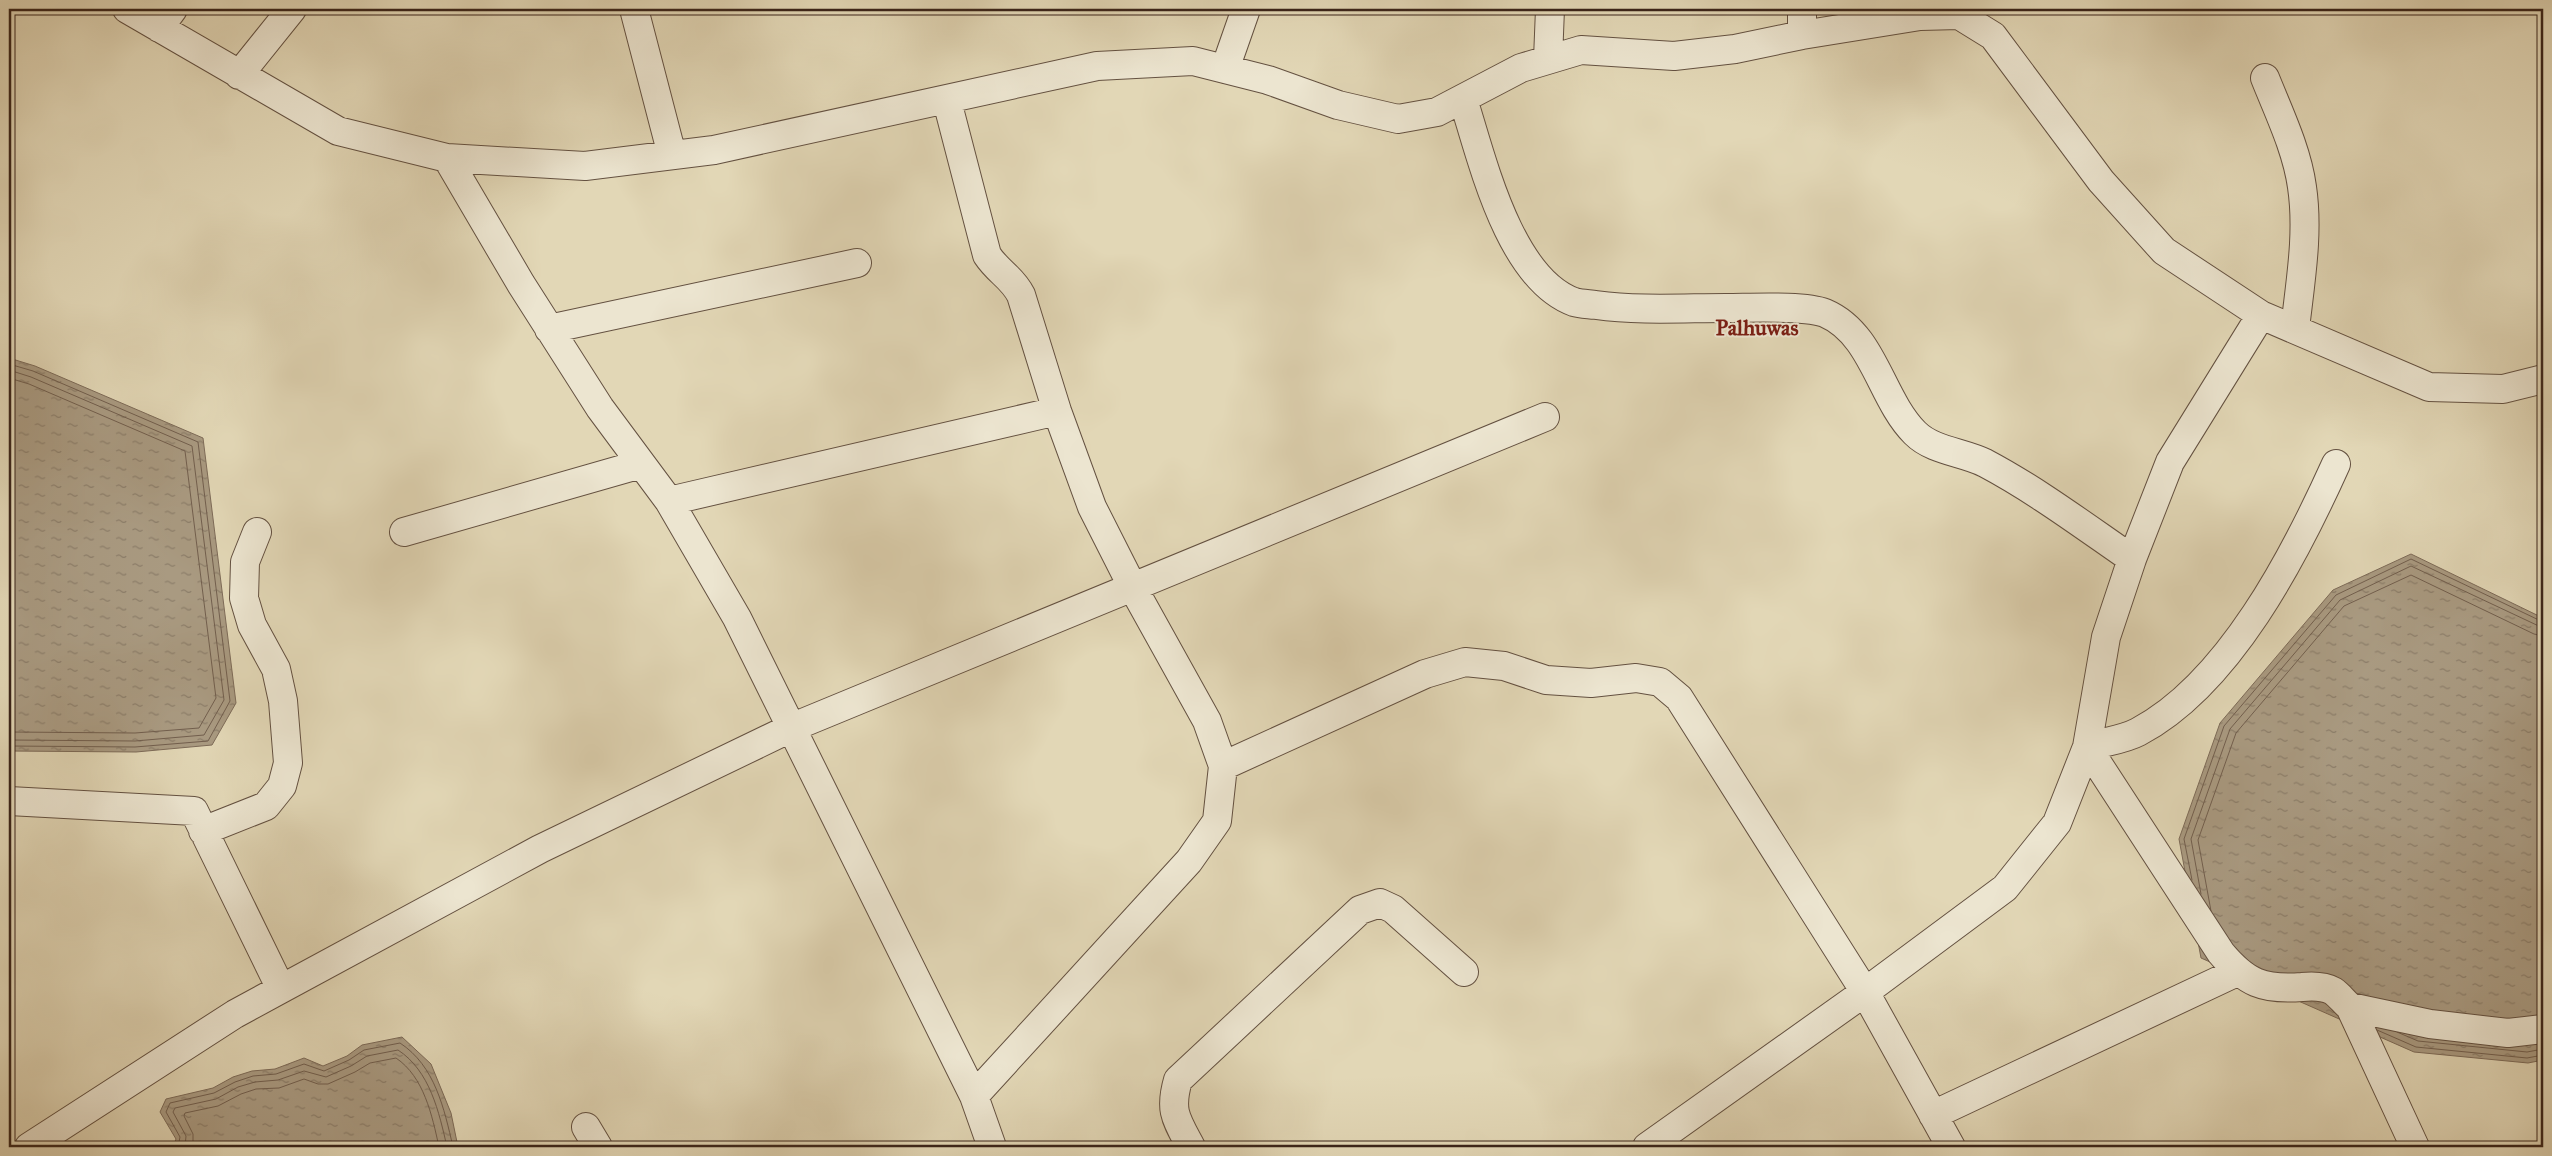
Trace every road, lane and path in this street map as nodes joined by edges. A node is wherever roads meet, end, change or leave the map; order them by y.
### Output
1 (127, 9) edge
2 (292, 9) edge
3 (634, 9) edge
4 (1246, 9) edge
5 (1550, 9) edge
6 (166, 18) edge
7 (1802, 22) edge
8 (1548, 60) junction
9 (1225, 69) junction
10 (239, 76) junction
11 (2265, 78) dead end
12 (1462, 99) junction
13 (947, 101) junction
14 (672, 155) junction
15 (447, 158) junction
16 (857, 263) dead end
17 (2261, 315) junction
18 (549, 329) junction
19 (2294, 330) junction
20 (2543, 379) edge
21 (1057, 411) junction
22 (1545, 417) dead end
23 (641, 464) junction
24 (2336, 464) dead end
25 (669, 501) junction
26 (257, 532) dead end
27 (404, 532) dead end
28 (2132, 559) junction
29 (1132, 586) junction
30 (793, 727) junction
31 (2087, 747) junction
32 (1223, 766) junction
33 (9, 801) edge
34 (203, 831) junction
35 (1464, 972) dead end
36 (2237, 972) junction
37 (281, 989) junction
38 (1865, 992) junction
39 (2350, 1008) junction
40 (2543, 1029) edge
41 (974, 1096) junction
42 (1933, 1116) junction
43 (29, 1147) edge
44 (992, 1147) edge
45 (1191, 1147) edge
46 (1647, 1147) edge
47 (1951, 1147) edge
48 (2415, 1147) edge

1 - 6 street
2 - 10 street
3 - 14 street
4 - 9 street
5 - 8 street
6 - 10 street
7 - 8 street
7 - 17 street
8 - 12 street
9 - 12 street
9 - 13 street
10 - 15 street
11 - 19 street
12 - 28 street
13 - 14 street
13 - 21 street
14 - 15 street
15 - 18 street
16 - 18 street
17 - 19 street
17 - 28 street
18 - 23 street
19 - 20 street
21 - 25 street
21 - 29 street
22 - 29 street
23 - 25 street
23 - 27 street
24 - 31 street
25 - 30 street
26 - 34 street
28 - 31 street
29 - 30 street
29 - 32 street
30 - 37 street
30 - 41 street
31 - 36 street
31 - 38 street
32 - 38 street
32 - 41 street
33 - 34 street
34 - 37 street
35 - 45 street
36 - 39 street
36 - 42 street
37 - 43 street
38 - 42 street
38 - 46 street
39 - 40 street
39 - 48 street
41 - 44 street
42 - 47 street

